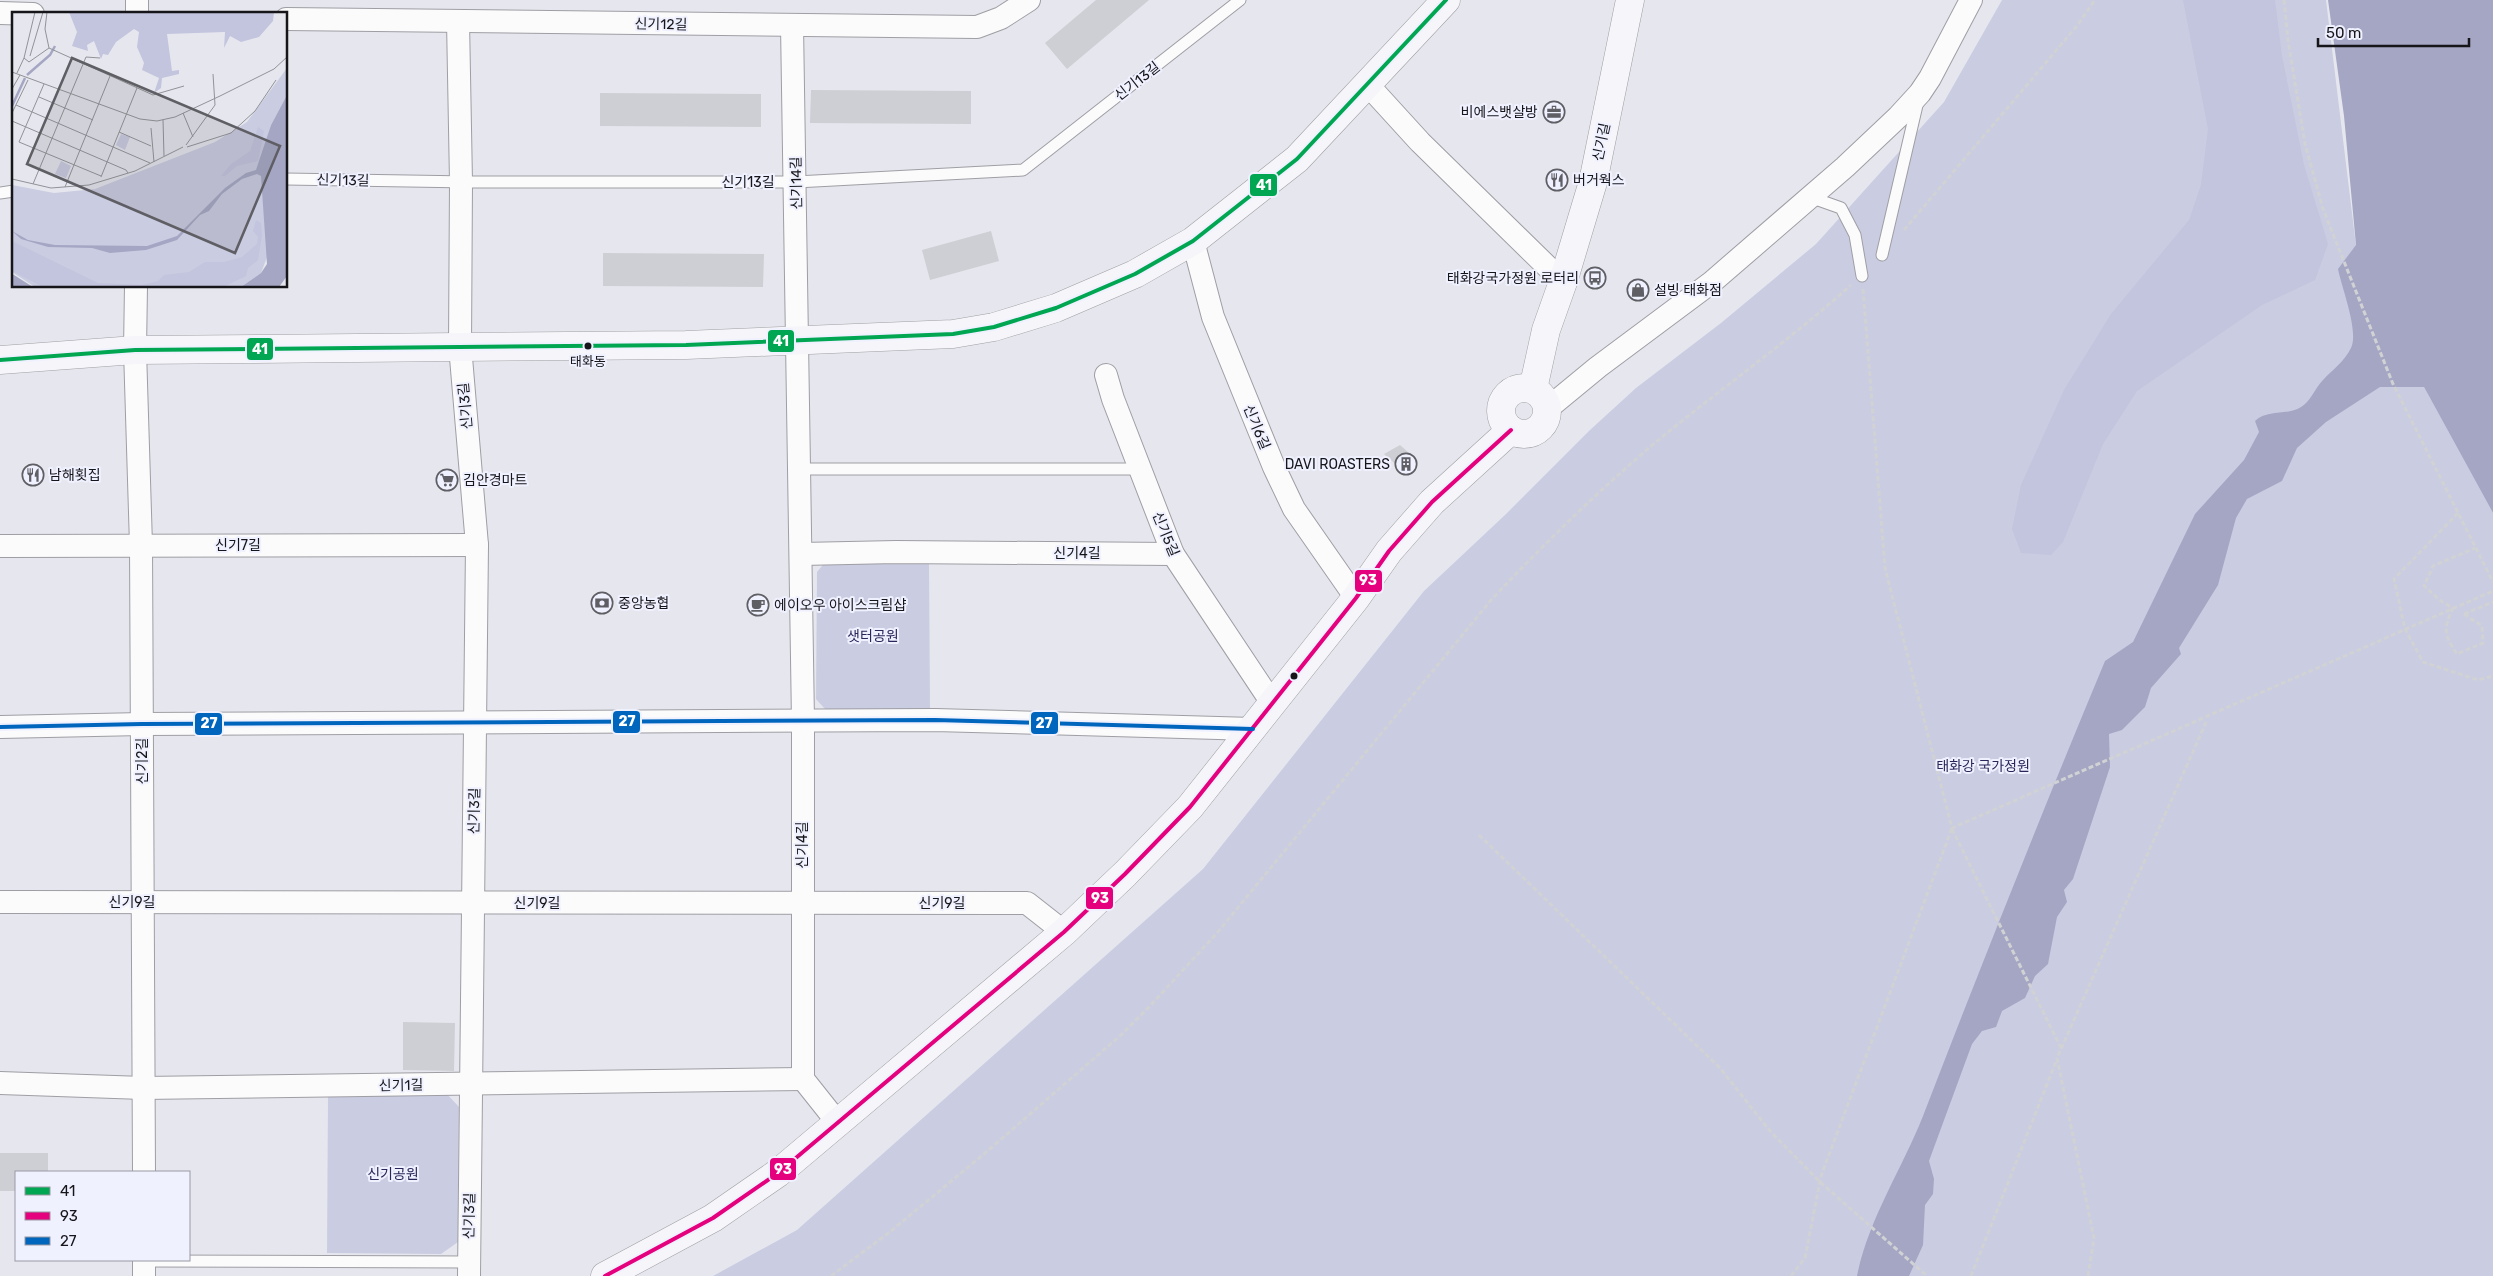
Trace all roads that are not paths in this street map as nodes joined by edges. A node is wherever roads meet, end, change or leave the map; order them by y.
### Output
1 (1029, 0) edge
2 (1240, 0) edge
3 (1446, 0) edge
4 (1630, 0) edge
5 (1971, 0) edge
6 (288, 20) edge
7 (458, 21) junction
8 (792, 25) junction
9 (1368, 85) junction
10 (1920, 93) junction
11 (288, 179) edge
12 (461, 182) junction
13 (796, 182) junction
14 (1810, 197) junction
15 (1193, 241) junction
16 (1882, 255) road end
17 (1862, 276) road end
18 (1563, 282) junction
19 (136, 288) edge
20 (796, 341) junction
21 (460, 346) junction
22 (135, 350) junction
23 (0, 360) edge
24 (1106, 375) dead end
25 (1540, 399) junction
26 (1511, 430) junction
27 (800, 469) junction
28 (1140, 470) junction
29 (142, 545) junction
30 (477, 545) junction
31 (0, 546) edge
32 (801, 554) junction
33 (1173, 554) junction
34 (1356, 598) junction
35 (1272, 703) junction
36 (803, 721) junction
37 (475, 723) junction
38 (142, 724) junction
39 (0, 727) edge
40 (1253, 729) junction
41 (0, 902) edge
42 (143, 902) junction
43 (473, 903) junction
44 (802, 903) junction
45 (1064, 932) junction
46 (803, 1079) junction
47 (0, 1083) edge
48 (471, 1084) junction
49 (144, 1088) junction
50 (838, 1123) junction
51 (144, 1171) edge
52 (144, 1265) edge
53 (469, 1269) edge
54 (604, 1276) edge

1 - 8 street, 신기12길
2 - 13 lane, 신기13길
3 - 9 street
4 - 18 street, 신기길
5 - 10 street
6 - 7 street, 신기12길
7 - 8 street, 신기12길
7 - 12 street, 신기3길
8 - 13 street, 신기14길
9 - 15 street
9 - 18 street
10 - 14 street
10 - 16 lane
11 - 12 lane, 신기13길
12 - 13 lane, 신기13길
12 - 21 street, 신기3길
13 - 20 street, 신기14길
14 - 17 lane
14 - 25 street
15 - 20 street
15 - 34 street, 신기6길
18 - 25 street, 신기길
19 - 22 street, 신기2길
20 - 21 street
20 - 27 street, 신기4길
21 - 22 street
21 - 30 street, 신기3길
22 - 23 street
22 - 29 street, 신기2길
24 - 28 street, 신기5길
25 - 26 street
25 - 26 street
26 - 34 street
27 - 28 lane
27 - 32 street, 신기4길
28 - 33 street, 신기5길
29 - 30 street, 신기7길
29 - 31 street, 신기7길
29 - 38 street, 신기2길
30 - 37 street, 신기3길
32 - 33 street, 신기4길
32 - 36 street, 신기4길
33 - 35 street, 신기5길
34 - 35 street
35 - 40 street
36 - 37 street
36 - 40 street
36 - 44 street, 신기4길
37 - 38 street
37 - 43 street, 신기3길
38 - 39 street
38 - 42 street, 신기2길
40 - 45 street
41 - 42 street, 신기9길
42 - 43 street, 신기9길
42 - 49 street, 신기2길
43 - 44 street, 신기9길
43 - 48 street, 신기3길
44 - 45 street, 신기9길
44 - 46 street, 신기4길
45 - 50 street
46 - 48 street, 신기1길
46 - 50 street
47 - 49 street, 신기1길
48 - 49 street, 신기1길
48 - 53 street, 신기3길
49 - 51 street, 신기2길
50 - 54 street
52 - 53 lane

